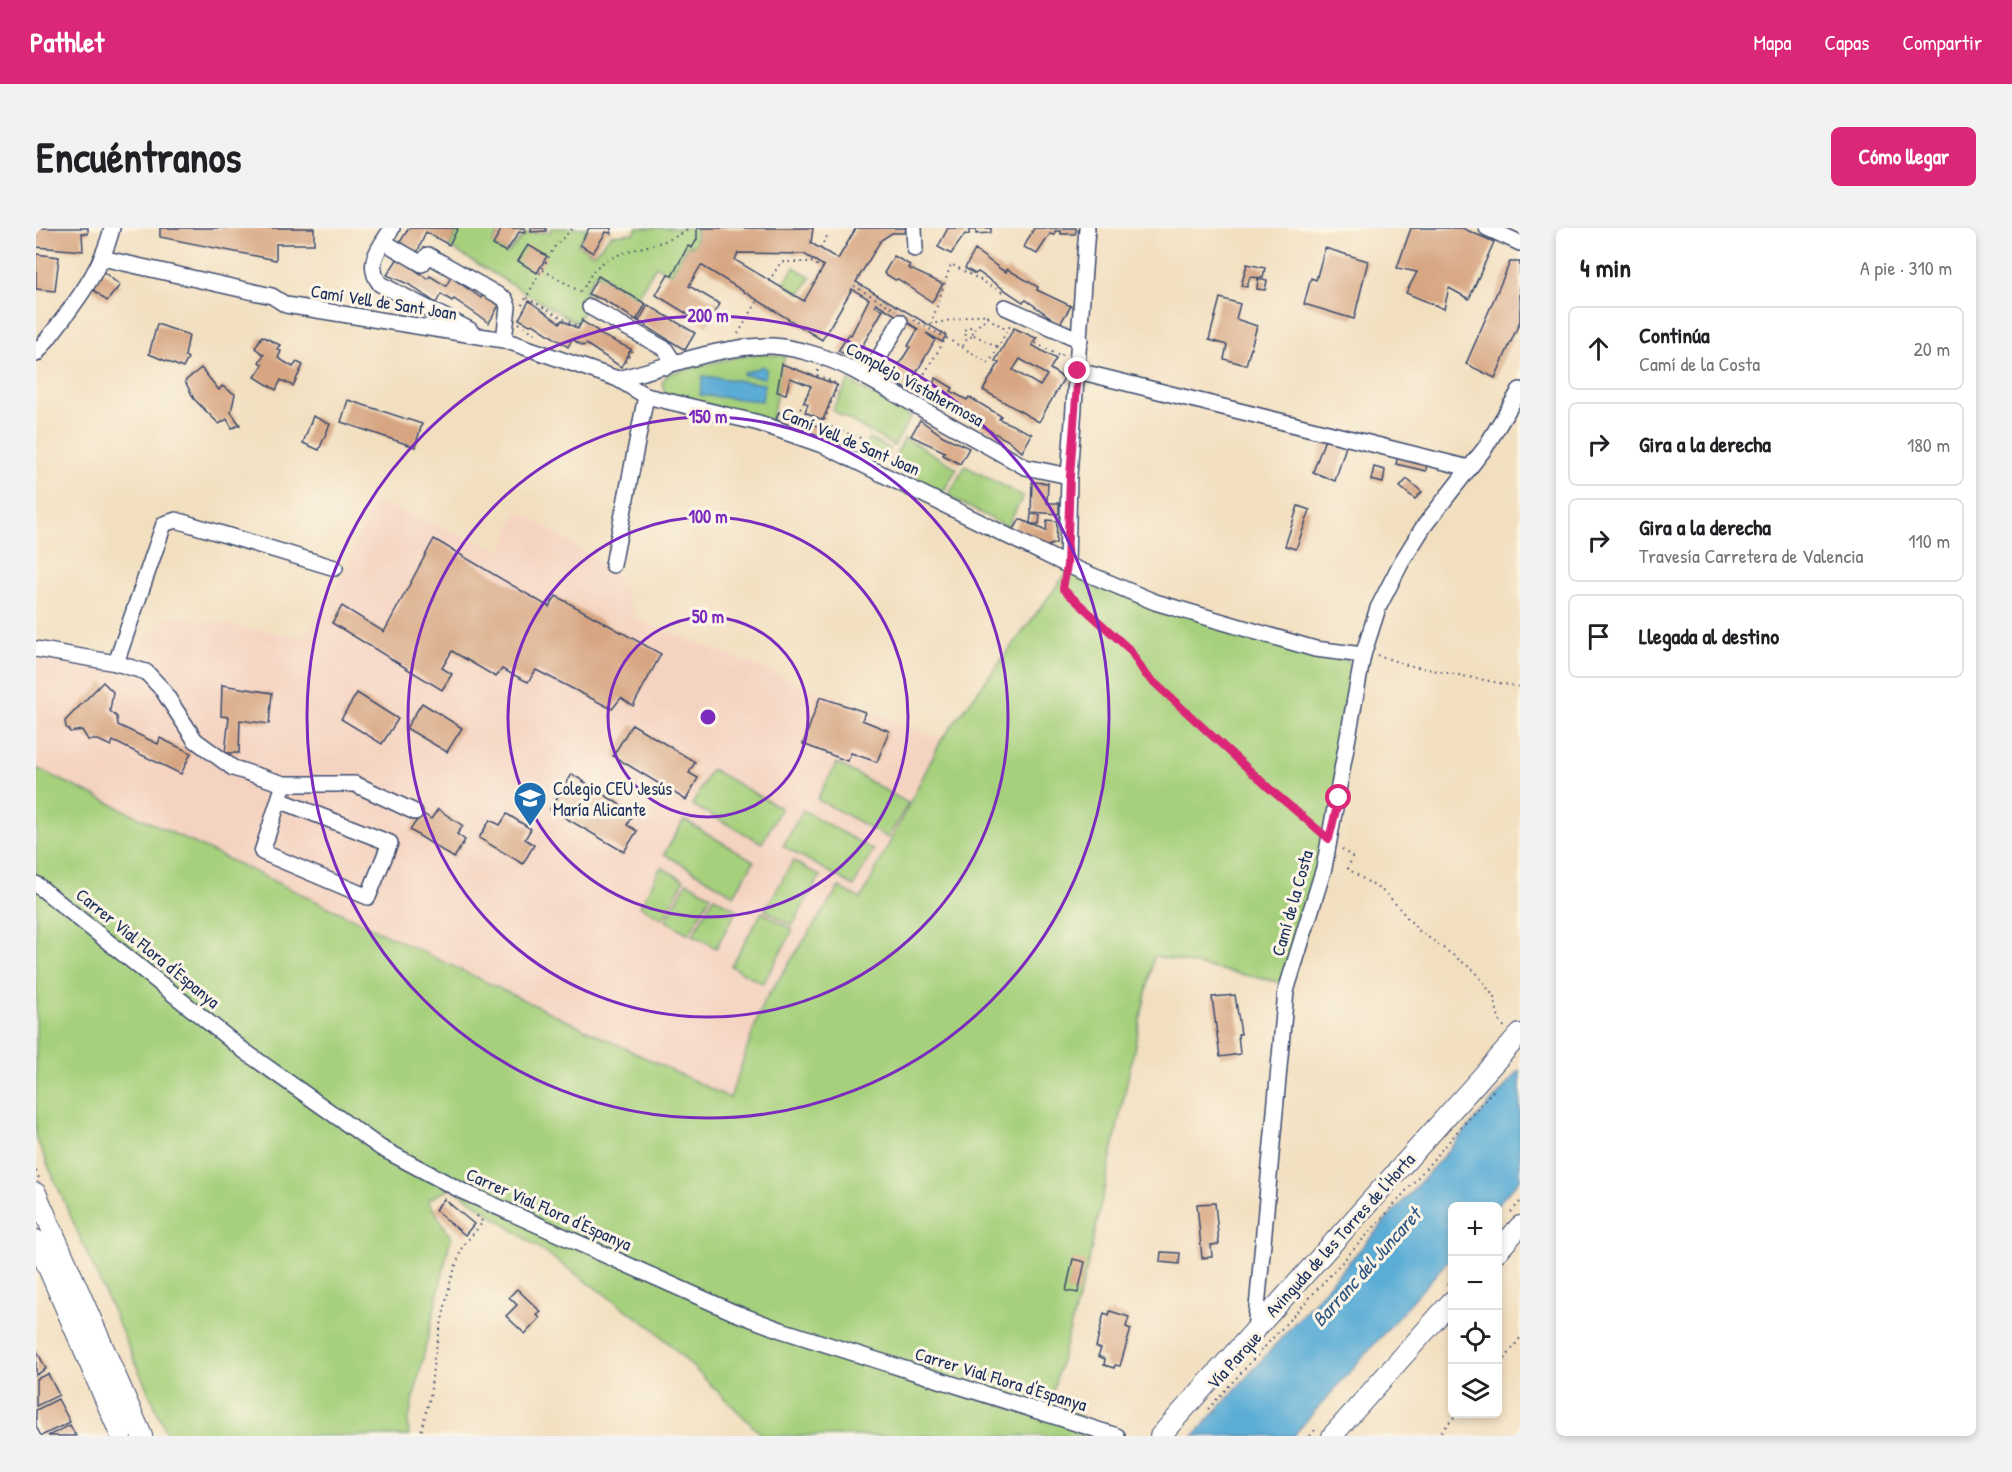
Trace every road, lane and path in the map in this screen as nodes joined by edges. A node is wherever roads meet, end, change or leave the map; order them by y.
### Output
1 (112, 228) edge
2 (392, 228) edge
3 (573, 228) edge
4 (690, 228) edge
5 (914, 228) edge
6 (1087, 228) edge
7 (1487, 228) edge
8 (829, 233) dead end
9 (384, 242) junction
10 (1520, 243) edge
11 (820, 248) dead end
12 (915, 249) dead end
13 (102, 258) junction
14 (823, 268) dead end
15 (770, 281) dead end
16 (581, 292) dead end
17 (527, 298) junction
18 (758, 302) dead end
19 (1008, 302) joint
20 (590, 307) joint
21 (513, 313) junction
22 (985, 316) junction
23 (900, 322) dead end
24 (439, 324) junction
25 (1020, 328) dead end
26 (973, 329) junction
27 (1007, 330) junction
28 (1029, 333) dead end
29 (974, 335) junction
30 (641, 336) junction
31 (736, 339) dead end
32 (967, 339) junction
33 (1075, 339) junction
34 (504, 340) junction
35 (547, 341) dead end
36 (962, 347) junction
37 (998, 347) junction
38 (36, 354) edge
39 (624, 364) dead end
40 (666, 367) junction
41 (1078, 371) junction
42 (817, 375) dead end
43 (867, 378) junction
44 (618, 379) junction
45 (811, 386) dead end
46 (1520, 390) edge
47 (646, 396) junction
48 (908, 402) junction
49 (823, 424) junction
50 (863, 439) dead end
51 (1469, 468) junction
52 (1070, 476) junction
53 (614, 565) dead end
54 (1067, 565) junction
55 (335, 568) dead end
56 (36, 649) edge
57 (1363, 656) junction
58 (116, 663) junction
59 (1520, 687) edge
60 (285, 784) junction
61 (279, 800) junction
62 (415, 812) dead end
63 (1329, 839) junction
64 (36, 884) edge
65 (1518, 1037) edge
66 (1498, 1086) dead end
67 (36, 1193) edge
68 (470, 1208) dead end
69 (1520, 1226) edge
70 (36, 1240) edge
71 (1502, 1246) edge
72 (1448, 1306) edge
73 (1256, 1330) junction
74 (1520, 1338) edge
75 (1501, 1364) edge
76 (1207, 1410) dead end
77 (1453, 1418) edge
78 (121, 1436) edge
79 (142, 1436) edge
80 (420, 1436) edge
81 (1117, 1436) edge
82 (1160, 1436) edge
83 (1332, 1436) edge
84 (1437, 1436) edge

1 - 13 street
2 - 9 street
3 - 17 path
4 - 16 path
5 - 12 street
6 - 33 street
7 - 10 street
8 - 11 path
9 - 21 street
9 - 24 street
13 - 24 street, Camí Vell de Sant Joan
13 - 38 street
14 - 15 path
17 - 20 path
17 - 21 path
17 - 21 path
18 - 31 path
19 - 22 path
19 - 33 street
20 - 30 street
21 - 34 street
21 - 35 path
22 - 26 path
22 - 27 path
23 - 43 street
24 - 34 street, Camí Vell de Sant Joan
25 - 27 path
26 - 29 path
26 - 32 path
27 - 37 path
28 - 33 path
29 - 32 path
29 - 37 path
30 - 39 path
30 - 40 street
32 - 36 path
33 - 41 street
34 - 44 street, Camí Vell de Sant Joan
36 - 37 path
36 - 48 path
40 - 43 street, Complejo Vistahermosa
40 - 44 street, Complejo Vistahermosa
41 - 51 street
41 - 52 street
42 - 49 path
43 - 48 street, Complejo Vistahermosa
44 - 47 street, Camí Vell de Sant Joan
45 - 49 path
46 - 51 street, Camí de la Costa
47 - 53 street
47 - 54 street, Camí Vell de Sant Joan
48 - 52 street, Complejo Vistahermosa
49 - 50 path
51 - 57 street, Camí de la Costa
52 - 54 street
54 - 57 street, Camí Vell de Sant Joan
54 - 63 path
55 - 58 street
56 - 58 street
57 - 59 path
57 - 63 street, Camí de la Costa
58 - 60 street
60 - 61 street
60 - 62 street
61 - 61 street
63 - 65 path
63 - 73 street, Camí de la Costa
64 - 81 street, Carrer Vial Flora d'Espanya
65 - 73 main road, Avinguda de les Torres de l'Horta
66 - 76 path, Vía Parque
67 - 79 main road
68 - 80 path
69 - 71 main road
70 - 78 main road
72 - 83 main road
73 - 82 main road, Avinguda de les Torres de l'Horta
74 - 75 path
77 - 84 path

